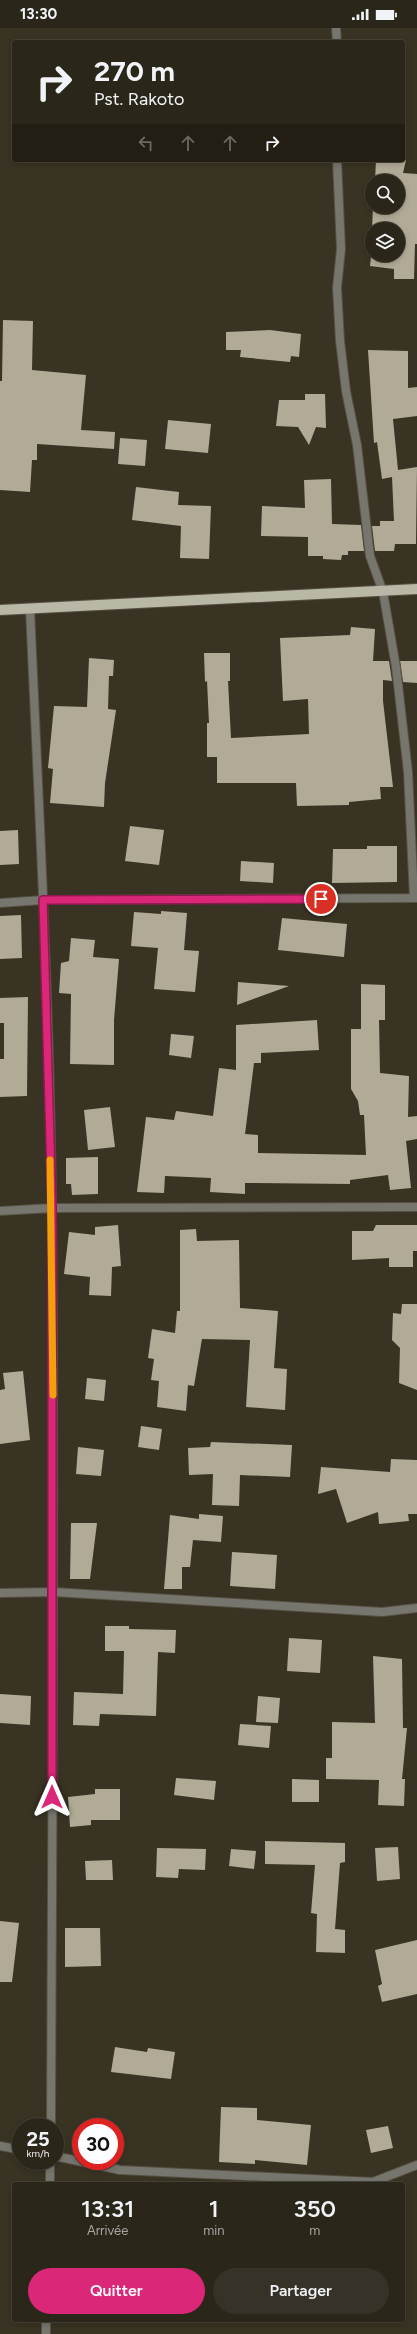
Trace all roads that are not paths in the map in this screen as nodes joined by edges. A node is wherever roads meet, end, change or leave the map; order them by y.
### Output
1 (336, 28) edge
2 (337, 40) edge
3 (337, 162) edge
4 (417, 589) edge
5 (383, 592) junction
6 (30, 609) junction
7 (0, 610) edge
8 (416, 898) edge
9 (43, 900) junction
10 (0, 903) edge
11 (417, 1207) edge
12 (52, 1208) junction
13 (0, 1211) edge
14 (54, 1592) junction
15 (0, 1593) edge
16 (417, 1608) edge
17 (51, 2118) edge
18 (0, 2146) edge
19 (12, 2148) edge
20 (64, 2158) edge
21 (417, 2165) edge
22 (50, 2170) edge
23 (50, 2182) edge
24 (46, 2322) edge
25 (46, 2334) edge

1 - 2 street
3 - 5 street
4 - 5 main road
5 - 6 main road
5 - 8 street
6 - 7 main road
6 - 9 street
8 - 9 street
9 - 10 street
9 - 12 street
11 - 12 street
12 - 13 street
12 - 14 street
14 - 15 street
14 - 16 street
14 - 17 street
18 - 19 street
20 - 21 street
22 - 23 street
24 - 25 street

